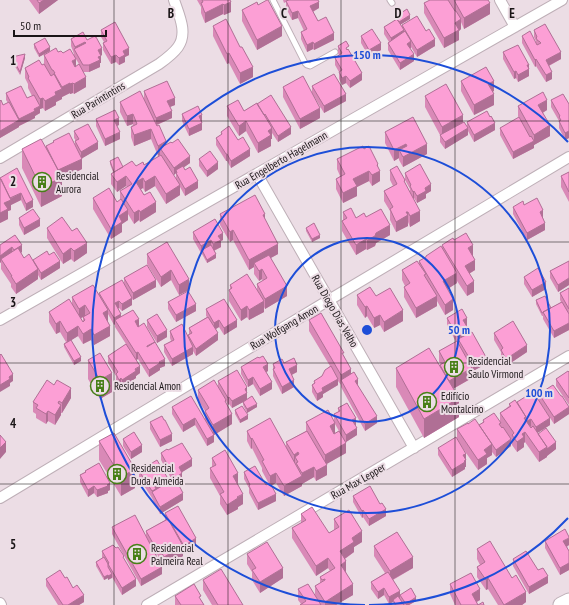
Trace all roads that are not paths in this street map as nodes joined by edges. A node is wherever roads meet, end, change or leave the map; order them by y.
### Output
1 (174, 0) edge
2 (274, 0) edge
3 (500, 0) edge
4 (562, 0) edge
5 (515, 27) junction
6 (335, 52) dead end
7 (569, 157) edge
8 (0, 158) edge
9 (257, 174) junction
10 (329, 300) junction
11 (0, 320) edge
12 (569, 356) edge
13 (414, 448) junction
14 (0, 498) edge
15 (569, 601) edge
16 (147, 605) edge
17 (562, 605) edge

1 - 8 street, Rua Parintintins
2 - 6 lane
3 - 5 street
4 - 5 street, Rua Engelberto Hagelmann
5 - 9 street, Rua Engelberto Hagelmann
7 - 10 street, Rua Wolfgang Amon
9 - 10 street, Rua Diogo Dias Velho
9 - 11 street, Rua Engelberto Hagelmann
10 - 13 street, Rua Diogo Dias Velho
10 - 14 street, Rua Wolfgang Amon
12 - 13 street, Rua Max Lepper
13 - 16 street, Rua Max Lepper
15 - 17 street

